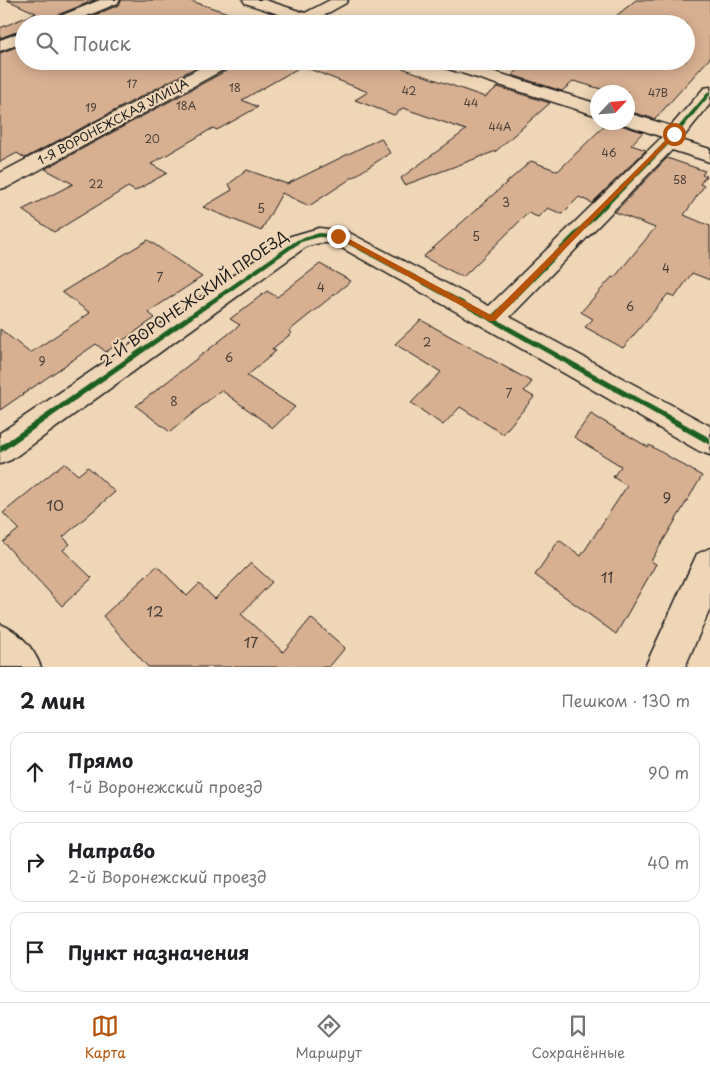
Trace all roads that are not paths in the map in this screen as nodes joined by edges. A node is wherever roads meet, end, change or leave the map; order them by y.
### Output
1 (112, 0) edge
2 (250, 0) edge
3 (341, 0) edge
4 (76, 15) edge
5 (286, 15) edge
6 (312, 15) edge
7 (15, 40) edge
8 (0, 46) edge
9 (209, 70) edge
10 (471, 70) edge
11 (710, 92) edge
12 (590, 107) edge
13 (635, 122) edge
14 (671, 138) junction
15 (710, 156) edge
16 (0, 182) edge
17 (492, 319) junction
18 (710, 442) edge
19 (0, 450) edge
20 (710, 566) edge
21 (0, 644) edge
22 (21, 667) edge
23 (665, 667) edge

1 - 4 street
2 - 5 street
3 - 6 street
7 - 8 street
9 - 16 street, 1-Я ВОРОНЕЖСКАЯ УЛИЦА
10 - 12 street
11 - 14 street
13 - 14 street
14 - 15 street
14 - 17 street
17 - 18 street, 2-Й ВОРОНЕЖСКИЙ ПРОЕЗД
17 - 19 street, 2-Й ВОРОНЕЖСКИЙ ПРОЕЗД
20 - 23 street
21 - 22 street

